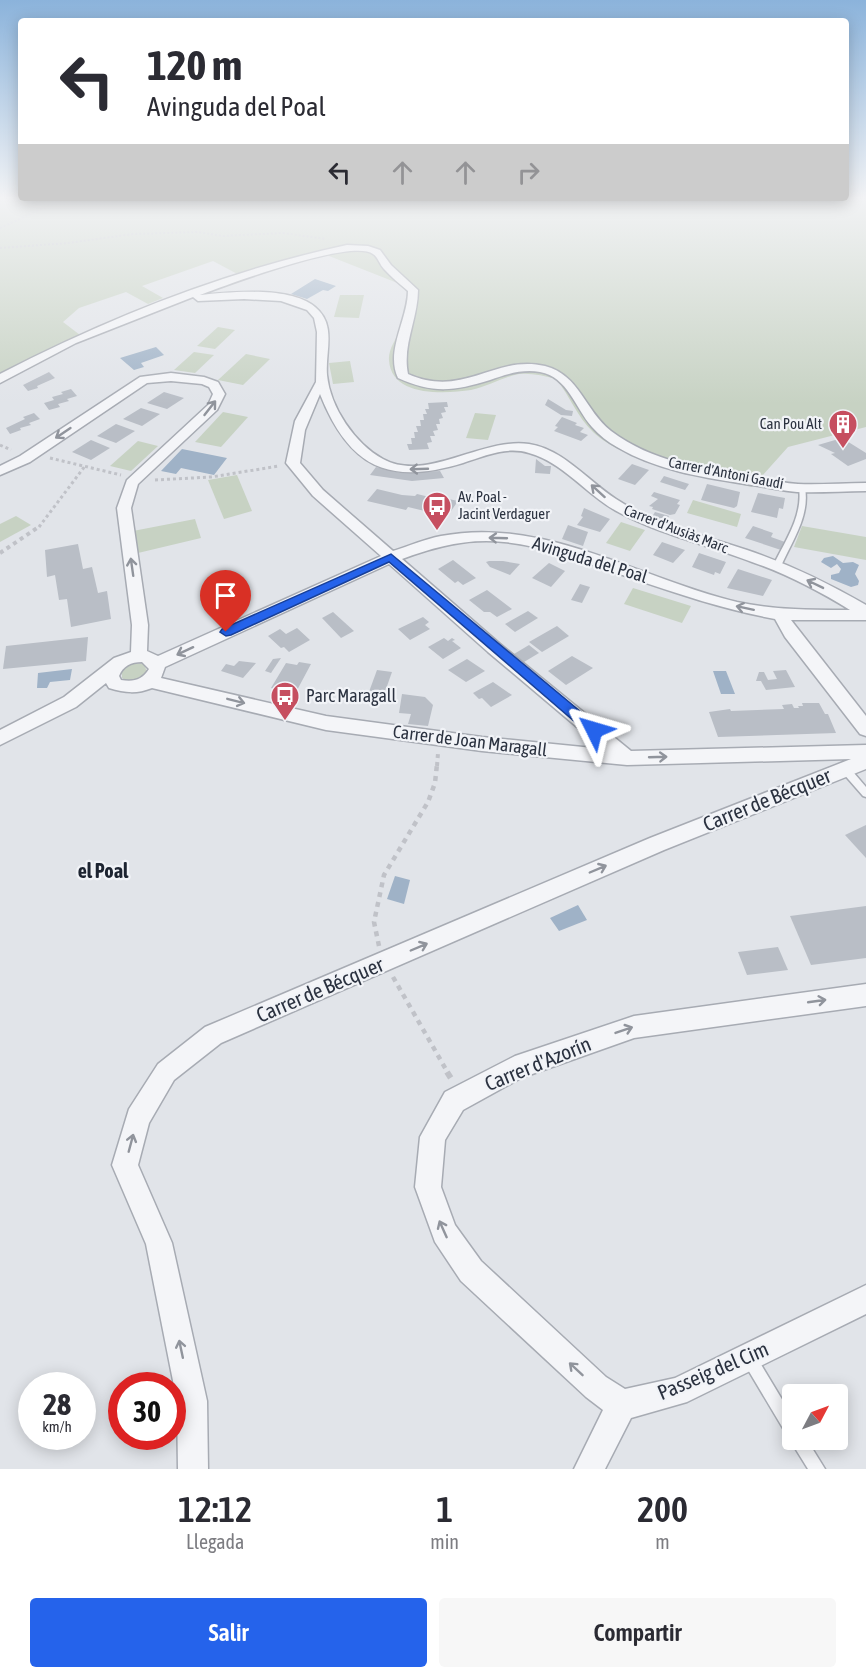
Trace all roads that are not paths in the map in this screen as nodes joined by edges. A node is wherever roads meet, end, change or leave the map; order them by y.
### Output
1 (271, 267) edge
2 (387, 267) edge
3 (178, 300) junction
4 (0, 379) edge
5 (322, 382) junction
6 (0, 471) edge
7 (866, 487) edge
8 (802, 488) junction
9 (391, 557) junction
10 (777, 566) junction
11 (866, 614) edge
12 (780, 615) junction
13 (139, 656) junction
14 (114, 667) junction
15 (153, 673) junction
16 (126, 688) junction
17 (69, 702) junction
18 (866, 729) edge
19 (0, 738) edge
20 (866, 752) edge
21 (627, 758) junction
22 (855, 765) edge
23 (866, 794) edge
24 (866, 995) edge
25 (866, 1299) edge
26 (749, 1358) junction
27 (622, 1405) junction
28 (782, 1414) edge
29 (805, 1450) edge
30 (193, 1469) edge
31 (589, 1469) edge
32 (817, 1469) edge

1 - 3 street, Carrer d'Antoni Gaudí
2 - 8 street, Carrer d'Antoni Gaudí
3 - 4 street, Carrer d'Antoni Gaudí
3 - 5 street
5 - 9 street
10 -> 5 street, Carrer d'Ausiàs Marc
13 -> 6 street
7 - 8 street, Carrer d'Antoni Gaudí
8 - 10 lane
12 -> 9 street, Avinguda del Poal
9 -> 15 street, Avinguda del Poal
9 - 21 street
11 -> 10 street, Carrer d'Ausiàs Marc
11 - 12 street, Avinguda del Poal
12 - 18 street
13 - 14 street
13 - 15 street
14 - 16 street
14 - 17 street
15 - 16 street
15 -> 21 street, Carrer de Joan Maragall
16 - 17 street
17 - 19 street
21 -> 20 street, Carrer de Joan Maragall
22 - 23 lane
30 -> 22 street, Carrer de Bécquer
27 -> 24 street, Carrer d'Azorín
25 - 26 street, Passeig del Cim
26 - 27 street, Passeig del Cim
26 - 28 lane
27 - 31 street
29 - 32 lane

